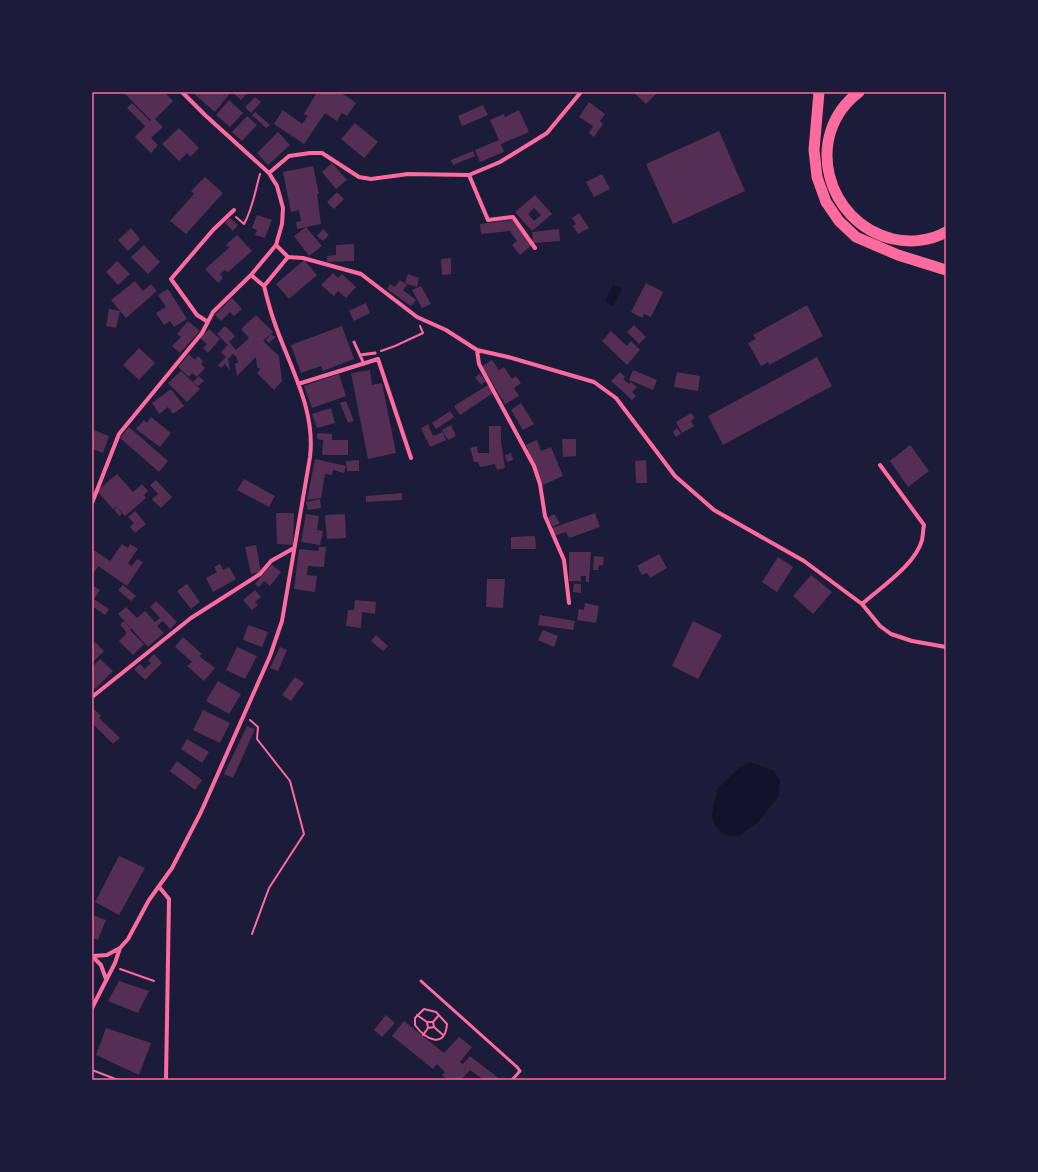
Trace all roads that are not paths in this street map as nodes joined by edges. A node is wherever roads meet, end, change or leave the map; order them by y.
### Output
1 (182, 92) edge
2 (581, 92) edge
3 (819, 92) edge
4 (859, 92) edge
5 (269, 173) junction
6 (469, 175) junction
7 (232, 211) road end
8 (946, 232) edge
9 (276, 245) junction
10 (535, 248) dead end
11 (288, 257) junction
12 (946, 270) edge
13 (251, 275) junction
14 (264, 286) junction
15 (208, 322) junction
16 (354, 342) dead end
17 (476, 350) junction
18 (375, 352) road end
19 (360, 355) junction
20 (364, 364) junction
21 (298, 384) junction
22 (411, 458) dead end
23 (880, 465) dead end
24 (92, 503) edge
25 (294, 548) junction
26 (569, 603) dead end
27 (862, 604) junction
28 (946, 647) edge
29 (92, 697) edge
30 (160, 888) junction
31 (120, 948) junction
32 (92, 956) edge
33 (106, 979) junction
34 (421, 981) dead end
35 (92, 1008) edge
36 (166, 1080) edge
37 (512, 1080) edge

1 - 5 street
2 - 6 street
3 - 12 highway
4 - 8 highway
5 - 6 street
5 - 9 street
6 - 10 street
7 - 15 street
9 - 11 street
9 - 13 street
11 - 14 street
11 - 17 street
13 - 14 street
13 - 15 street
14 - 21 street
15 - 24 street
16 - 19 lane
17 - 26 street
17 - 27 street
18 - 19 lane
19 - 20 lane
20 - 21 street
20 - 22 street
21 - 25 street
23 - 27 street
25 - 29 street
25 - 30 street
27 - 28 street
30 - 31 street
30 - 36 street
31 - 32 street
31 - 33 street
32 - 33 street
33 - 35 street
34 - 37 lane

